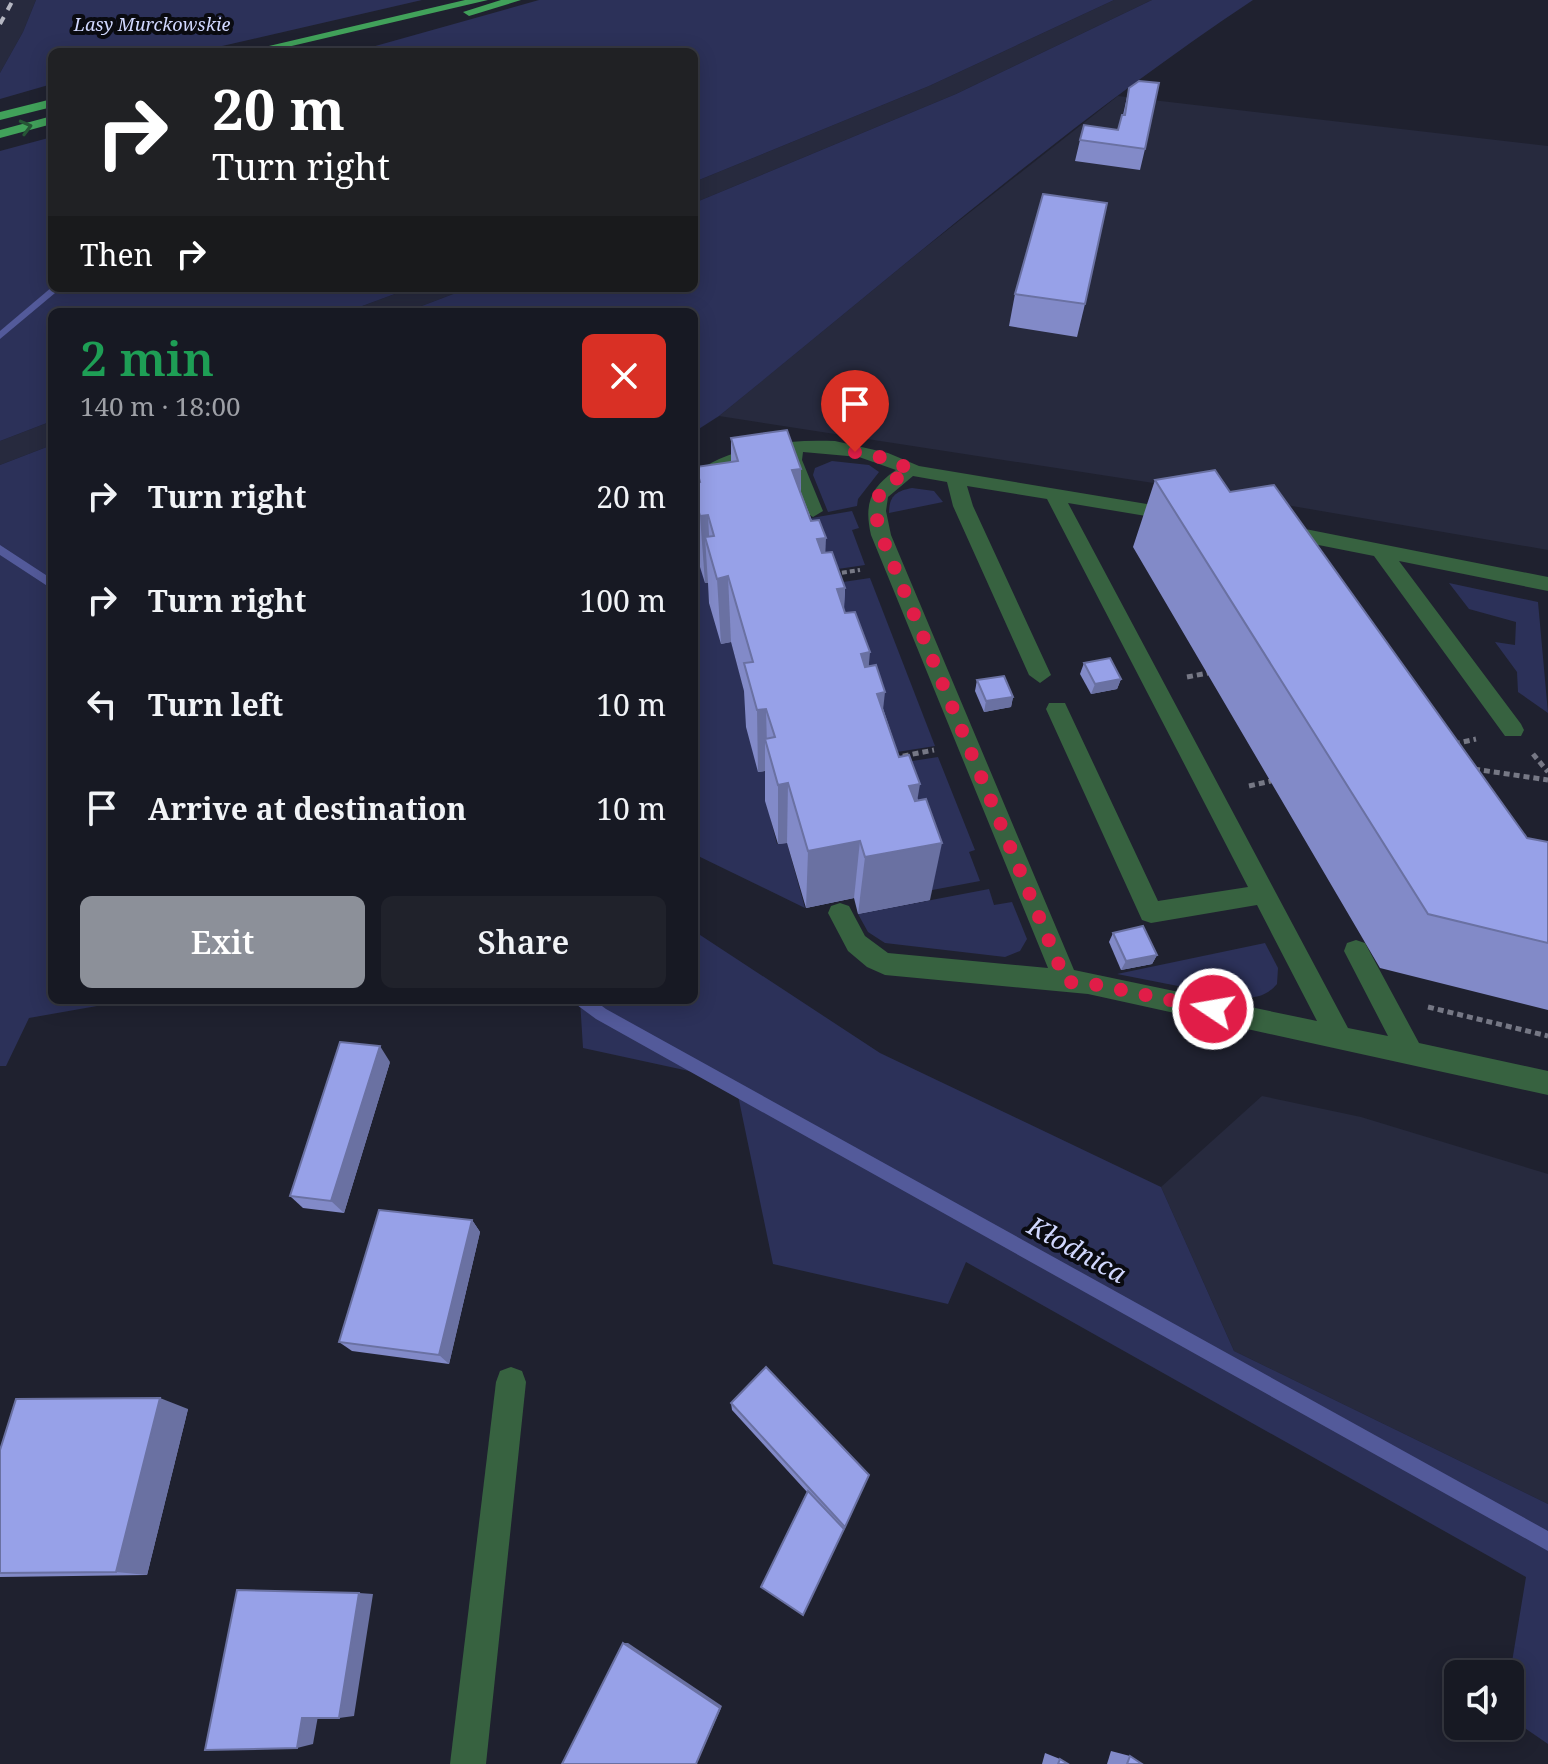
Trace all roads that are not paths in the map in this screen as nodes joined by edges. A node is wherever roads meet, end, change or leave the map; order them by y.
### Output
1 (482, 0) edge
2 (515, 0) edge
3 (267, 48) edge
4 (323, 48) edge
5 (48, 104) edge
6 (0, 116) edge
7 (48, 121) edge
8 (0, 134) edge
9 (795, 445) junction
10 (911, 469) junction
11 (955, 477) junction
12 (698, 479) edge
13 (1054, 494) junction
14 (813, 511) dead end
15 (1192, 517) edge
16 (1262, 528) edge
17 (1379, 549) junction
18 (1548, 584) edge
19 (1040, 675) dead end
20 (1057, 709) dead end
21 (1513, 730) dead end
22 (1265, 894) junction
23 (840, 913) edge
24 (1356, 951) dead end
25 (1066, 982) junction
26 (1338, 1035) junction
27 (1409, 1050) junction
28 (1548, 1083) edge
29 (511, 1382) dead end
30 (468, 1764) edge

1 - 3 main road
2 - 4 main road
5 - 6 main road
8 -> 7 main road
9 - 10 street
9 - 12 street
9 - 14 street
10 - 11 street
10 - 25 street
11 - 13 street
11 - 19 street
13 - 15 street
13 - 22 street
16 - 17 street
17 - 18 street
17 - 21 street
20 - 22 street
22 - 26 street
23 - 25 street
24 - 27 street
25 - 26 street
26 - 27 street
27 - 28 street
29 - 30 street

